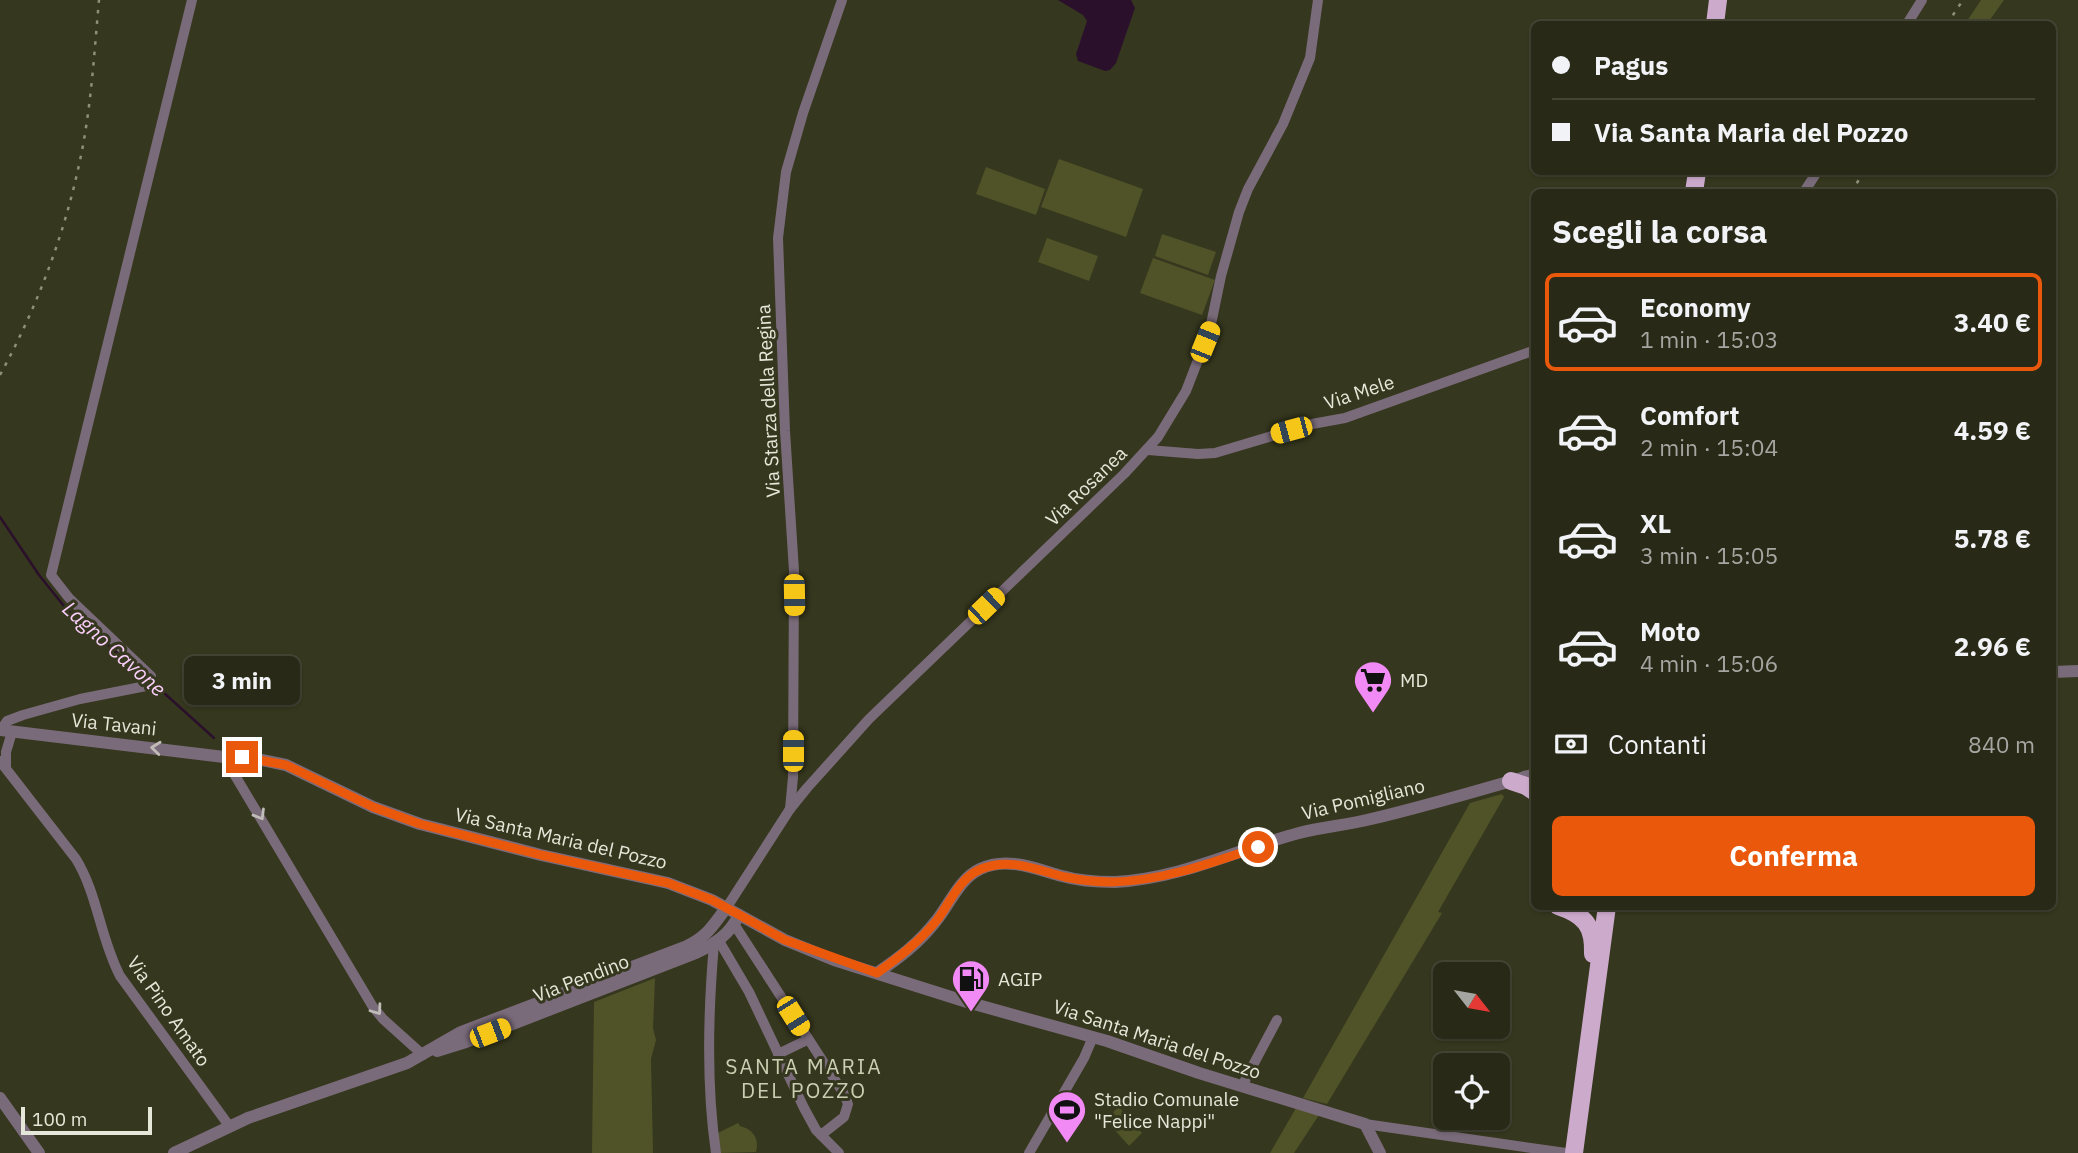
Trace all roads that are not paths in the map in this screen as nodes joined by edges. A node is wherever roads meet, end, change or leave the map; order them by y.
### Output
1 (192, 0) edge
2 (842, 0) edge
3 (1318, 0) edge
4 (1718, 0) edge
5 (1922, 0) edge
6 (1715, 21) edge
7 (1909, 21) edge
8 (1531, 351) edge
9 (1148, 450) junction
10 (2078, 671) edge
11 (2056, 672) edge
12 (4, 731) edge
13 (224, 757) junction
14 (3, 764) edge
15 (1531, 775) edge
16 (1511, 781) junction
17 (1531, 789) edge
18 (790, 809) junction
19 (727, 907) junction
20 (1572, 910) edge
21 (1606, 910) edge
22 (1613, 910) edge
23 (737, 919) junction
24 (717, 943) junction
25 (908, 951) junction
26 (877, 973) junction
27 (1598, 973) junction
28 (900, 981) junction
29 (1594, 1003) junction
30 (1277, 1020) dead end
31 (1093, 1037) junction
32 (807, 1040) junction
33 (778, 1054) junction
34 (423, 1055) junction
35 (1242, 1086) junction
36 (0, 1098) edge
37 (1365, 1124) junction
38 (230, 1126) junction
39 (821, 1135) junction
40 (38, 1153) edge
41 (174, 1153) edge
42 (716, 1153) edge
43 (839, 1153) edge
44 (1029, 1153) edge
45 (1380, 1153) edge
46 (1566, 1153) edge
47 (1574, 1153) edge

1 - 12 street
2 - 18 street, Via Starza della Regina
3 - 9 street, Via Rosanea
4 - 6 highway
5 - 7 street
8 - 9 street, Via Mele
9 - 18 street, Via Rosanea
10 - 11 street
13 -> 12 street, Via Tavani
12 - 14 street, Via Pino Amato
13 - 19 street, Via Santa Maria del Pozzo
13 -> 34 street
14 - 38 street, Via Pino Amato
15 - 16 street, Via Pomigliano
16 - 17 highway
16 - 25 street, Via Pomigliano
18 - 19 street, Via Rosanea
19 - 23 street, Via Santa Maria del Pozzo
19 - 34 street, Via Pendino
20 - 29 highway
21 - 27 highway
22 - 27 highway
23 - 24 street, Via Pendino
23 - 26 street, Via Santa Maria del Pozzo
23 - 32 street
24 - 33 street
24 - 34 street, Via Pendino
24 - 42 street
25 - 26 street, Via Pomigliano
25 - 28 street, Via Pomigliano
26 - 28 street, Via Santa Maria del Pozzo
27 - 29 highway
28 - 31 street, Via Santa Maria del Pozzo
29 - 47 highway
30 - 35 street
31 - 35 street, Via Santa Maria del Pozzo
31 - 44 street
32 - 33 street
32 - 39 street
33 - 39 street
34 - 38 street, Via Pendino
35 - 37 street, Via Santa Maria del Pozzo
36 - 40 street
37 - 45 street
37 - 46 street
38 - 41 street, Via Pendino
39 - 43 street

